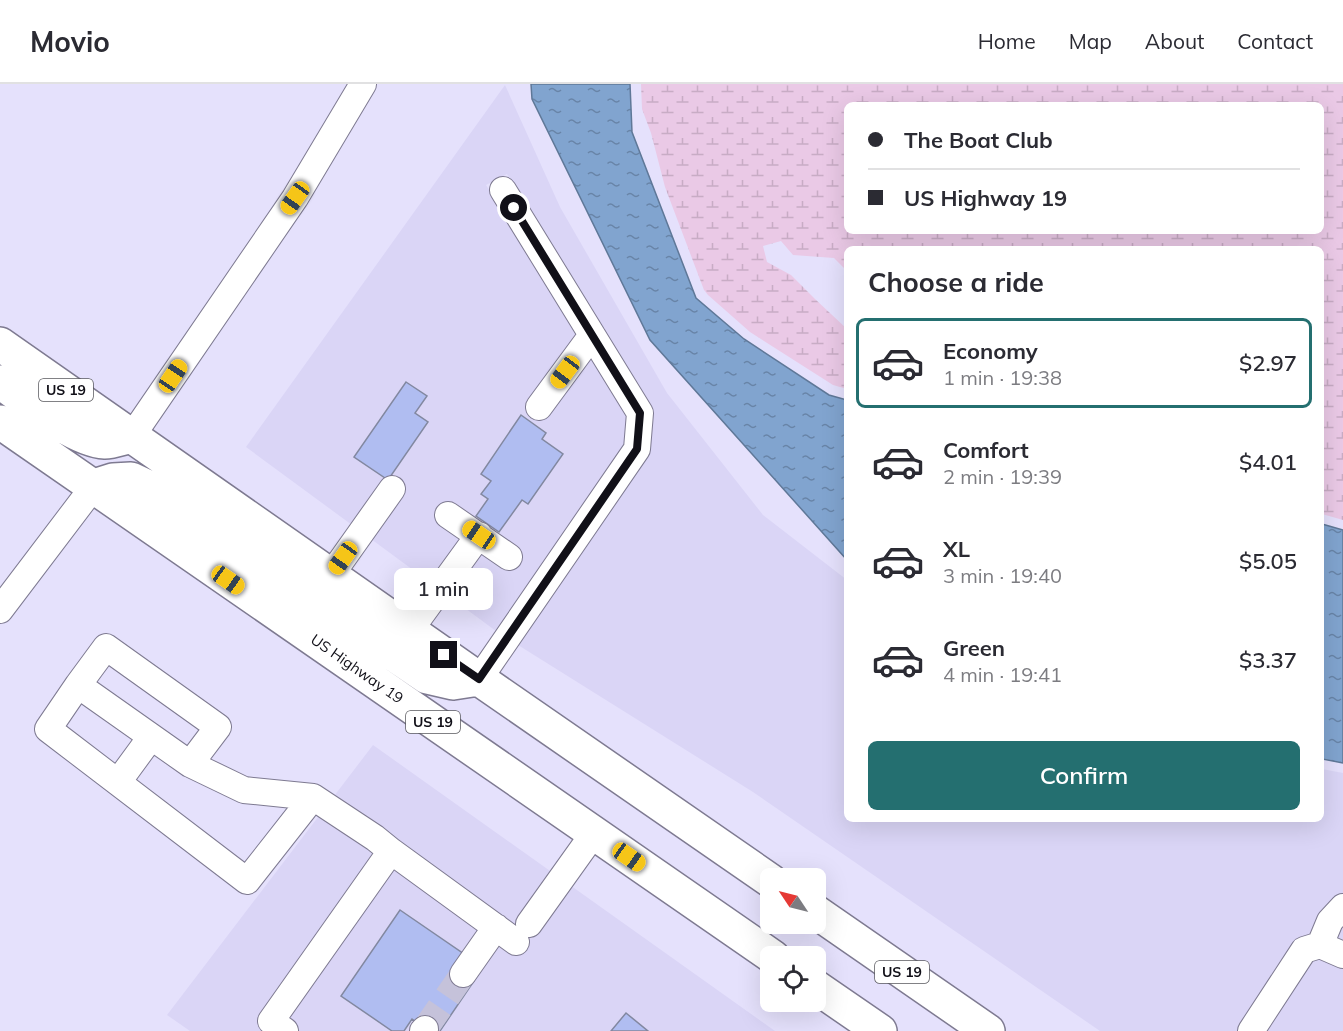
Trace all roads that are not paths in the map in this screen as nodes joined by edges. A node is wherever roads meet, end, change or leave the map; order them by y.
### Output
1 (363, 84) edge
2 (503, 190) dead end
3 (592, 335) junction
4 (0, 344) edge
5 (0, 382) edge
6 (539, 406) dead end
7 (0, 422) edge
8 (132, 436) junction
9 (94, 486) junction
10 (392, 489) dead end
11 (448, 515) dead end
12 (479, 535) junction
13 (509, 557) dead end
14 (331, 575) junction
15 (0, 610) edge
16 (410, 630) junction
17 (479, 679) junction
18 (78, 685) junction
19 (151, 737) junction
20 (190, 764) junction
21 (118, 782) junction
22 (313, 797) junction
23 (594, 832) junction
24 (391, 851) junction
25 (760, 873) edge
26 (1343, 908) edge
27 (826, 919) edge
28 (496, 927) junction
29 (760, 948) edge
30 (1332, 950) edge
31 (463, 974) tunnel mouth
32 (826, 994) edge
33 (285, 1031) edge
34 (880, 1031) edge
35 (988, 1031) edge
36 (1251, 1031) edge

1 - 8 street
2 - 3 street
3 - 6 street
3 - 17 street
4 - 8 highway, US 19
5 - 8 highway
7 - 9 highway, US Highway 19 / US 19
8 - 14 highway, US 19
9 - 15 street
9 - 17 highway
9 - 23 highway, US Highway 19 / US 19
10 - 14 street
11 - 12 street
12 - 13 street
12 - 16 street
14 - 16 highway, US 19
16 - 17 highway, US 19
17 - 25 highway, US 19
18 - 19 street
18 - 20 street
18 - 21 street
19 - 20 street
19 - 21 street
20 - 22 street
21 - 22 street
22 - 24 street
23 - 28 street
23 - 29 highway, US Highway 19 / US 19
24 - 28 street
24 - 33 street
26 - 30 street
27 - 35 highway, US 19
28 - 31 street
30 - 36 street
32 - 34 highway

